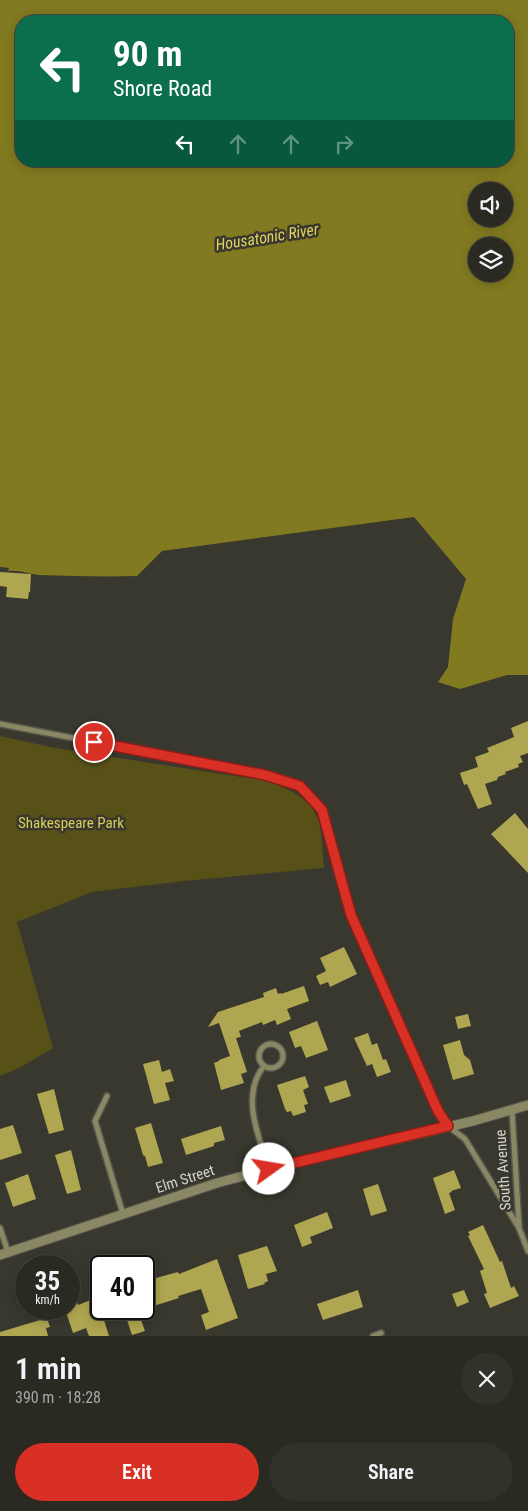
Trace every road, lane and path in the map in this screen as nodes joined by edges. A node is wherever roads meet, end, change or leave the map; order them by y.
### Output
1 (0, 724) edge
2 (264, 1066) junction
3 (106, 1096) dead end
4 (528, 1105) edge
5 (512, 1110) junction
6 (448, 1126) junction
7 (269, 1169) junction
8 (123, 1214) junction
9 (0, 1228) edge
10 (519, 1228) junction
11 (528, 1251) edge
12 (4, 1253) edge
13 (382, 1333) dead end
14 (373, 1336) edge

1 - 6 street, South Avenue
2 - 2 street
2 - 7 street
3 - 8 street
4 - 5 street, Elm Street
5 - 6 street, Elm Street
5 - 10 street, South Avenue
6 - 7 street, Elm Street
6 - 10 street, South Avenue
7 - 8 street, Elm Street
8 - 12 street, Elm Street
9 - 12 street
10 - 11 street, South Avenue
13 - 14 street

